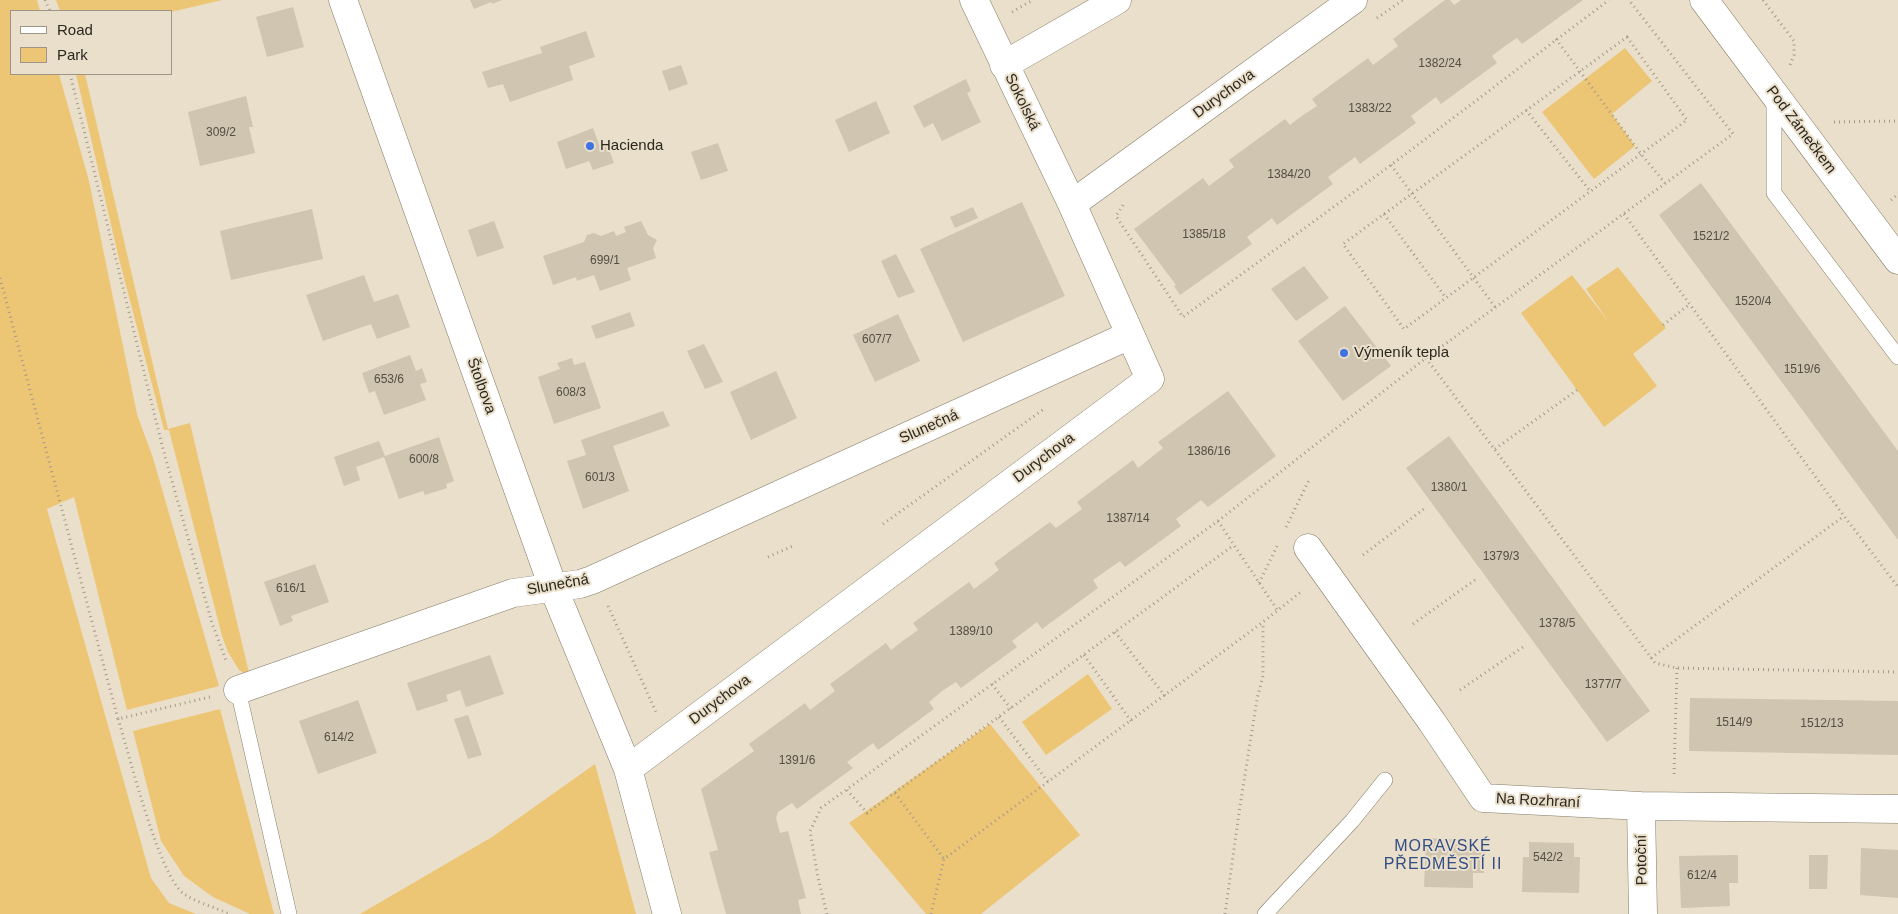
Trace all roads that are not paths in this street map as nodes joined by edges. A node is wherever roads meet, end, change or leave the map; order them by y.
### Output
1 (343, 0) edge
2 (974, 0) edge
3 (1117, 0) edge
4 (1353, 0) edge
5 (1704, 0) edge
6 (1004, 64) junction
7 (1781, 84) junction
8 (1072, 204) junction
9 (1898, 260) edge
10 (1130, 335) junction
11 (1898, 357) edge
12 (1308, 548) dead end
13 (566, 585) junction
14 (238, 690) joint
15 (628, 769) junction
16 (1385, 780) dead end
17 (1641, 806) junction
18 (1898, 809) edge
19 (289, 914) edge
20 (666, 914) edge
21 (1265, 914) edge
22 (1643, 914) edge

1 - 13 street, Štolbova
2 - 6 street, Sokolská
3 - 6 street
4 - 8 street, Durychova
5 - 7 street, Pod Zámečkem
6 - 8 street, Sokolská
7 - 9 street, Pod Zámečkem
7 - 11 lane
8 - 10 street, Durychova
10 - 13 street, Slunečná
10 - 15 street, Durychova
12 - 17 street, Na Rozhraní
13 - 14 street, Slunečná
13 - 15 street, Štolbova
14 - 19 lane
15 - 20 street
16 - 21 lane
17 - 18 street, Na Rozhraní
17 - 22 street, Potoční

